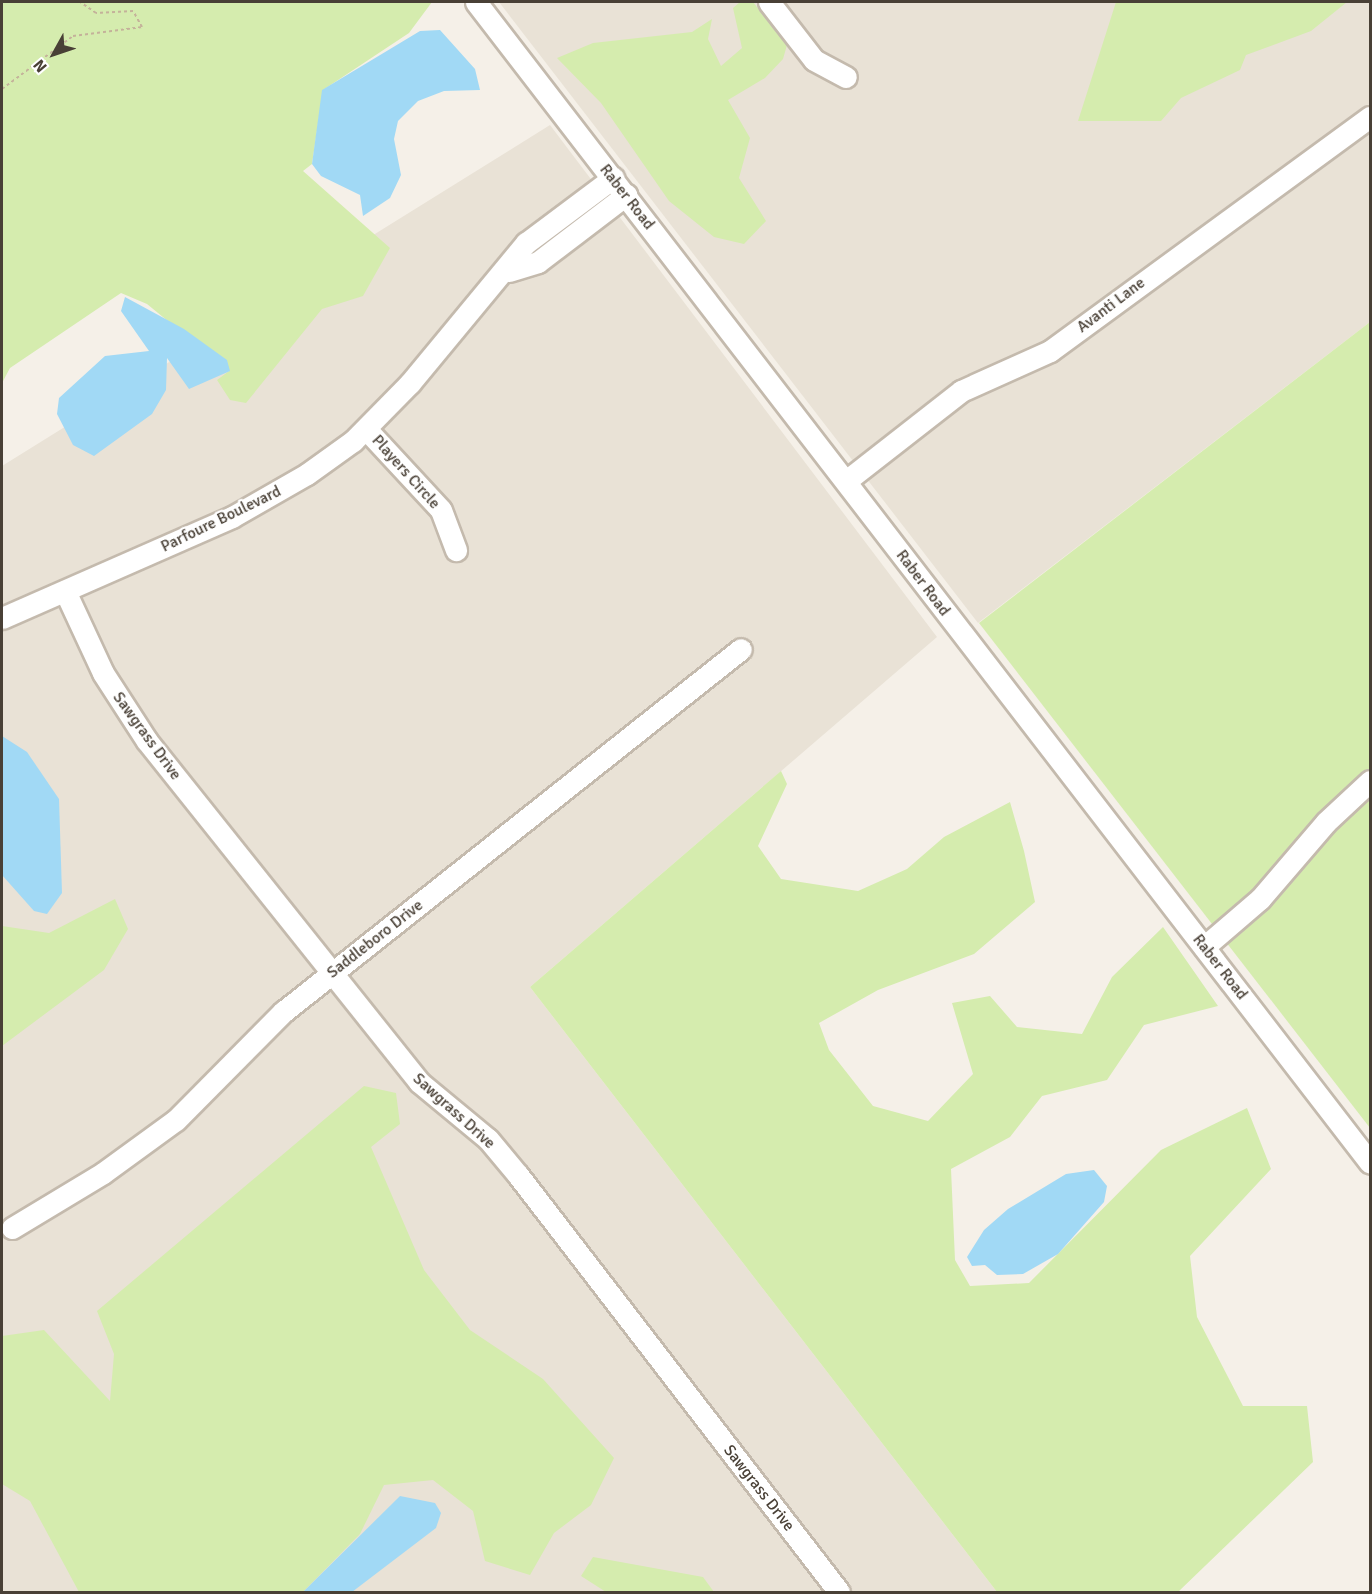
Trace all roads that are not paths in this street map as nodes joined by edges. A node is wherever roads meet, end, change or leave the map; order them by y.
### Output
1 (476, 2) edge
2 (769, 2) edge
3 (846, 78) dead end
4 (1371, 117) edge
5 (613, 178) junction
6 (626, 195) junction
7 (508, 271) junction
8 (366, 429) junction
9 (846, 481) junction
10 (456, 550) dead end
11 (65, 591) junction
12 (2, 618) edge
13 (741, 650) dead end
14 (1371, 781) edge
15 (1204, 947) junction
16 (331, 973) junction
17 (1371, 1163) edge
18 (12, 1228) dead end
19 (839, 1593) edge

1 - 5 street, Raber Road
2 - 3 street
4 - 9 street, Avanti Lane
5 - 6 street, Raber Road
5 - 7 street, Parfoure Boulevard
6 - 7 street, Parfoure Boulevard
6 - 9 street, Raber Road
7 - 8 street, Parfoure Boulevard
8 - 10 street, Players Circle
8 - 11 street, Parfoure Boulevard
9 - 15 street, Raber Road
11 - 12 street, Parfoure Boulevard
11 - 16 street, Sawgrass Drive
13 - 16 street, Saddleboro Drive
14 - 15 street
15 - 17 street, Raber Road
16 - 18 street, Saddleboro Drive
16 - 19 street, Sawgrass Drive

